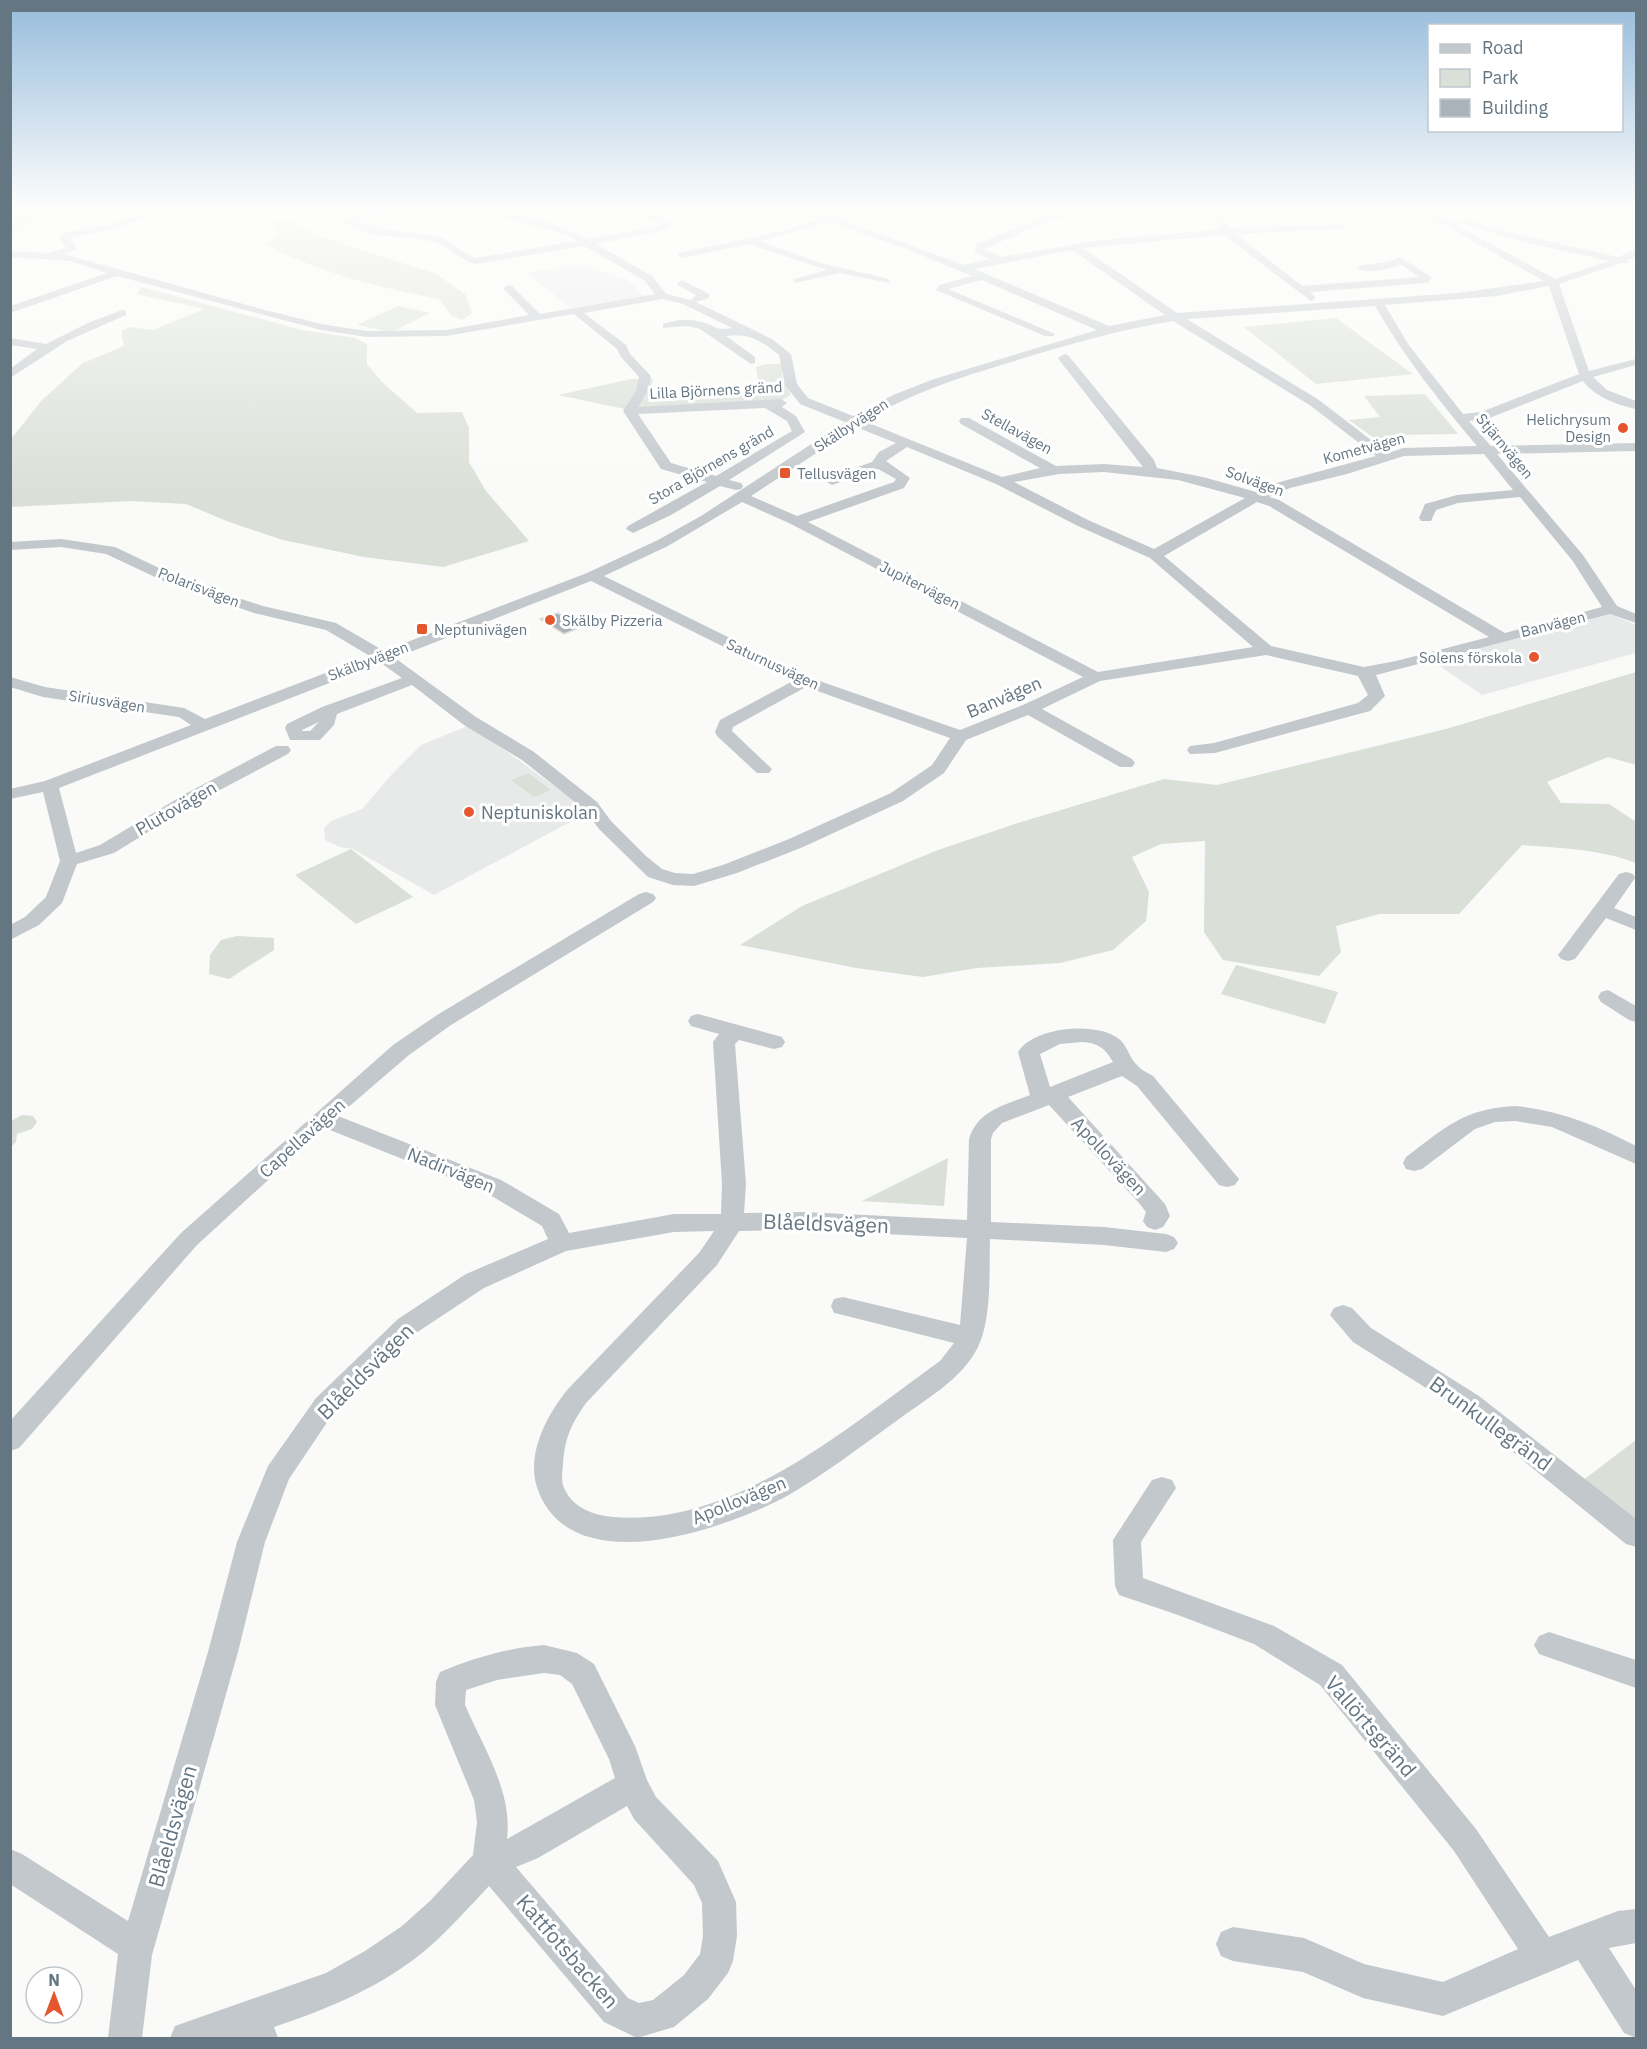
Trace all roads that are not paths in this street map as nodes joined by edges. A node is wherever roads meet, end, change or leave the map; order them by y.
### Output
1 (26, 305) edge
2 (233, 305) edge
3 (525, 305) edge
4 (619, 305) edge
5 (692, 305) edge
6 (977, 305) edge
7 (1046, 305) edge
8 (1157, 305) edge
9 (1321, 305) joint
10 (1328, 305) edge
11 (1380, 305) edge
12 (1561, 305) edge
13 (10, 310) edge
14 (577, 313) junction
15 (122, 314) dead end
16 (1175, 317) junction
17 (538, 318) junction
18 (667, 326) dead end
19 (1104, 329) junction
20 (744, 330) junction
21 (716, 334) junction
22 (1049, 334) dead end
23 (10, 341) edge
24 (436, 344) dead end
25 (46, 347) junction
26 (1064, 358) dead end
27 (751, 360) dead end
28 (1636, 362) edge
29 (10, 375) edge
30 (1586, 375) junction
31 (804, 401) junction
32 (768, 404) junction
33 (1636, 405) edge
34 (629, 411) junction
35 (1459, 418) junction
36 (854, 421) junction
37 (965, 421) dead end
38 (907, 442) junction
39 (1636, 447) edge
40 (1487, 449) junction
41 (1385, 457) junction
42 (879, 464) junction
43 (1053, 470) junction
44 (1151, 471) junction
45 (831, 481) dead end
46 (1001, 481) junction
47 (716, 482) junction
48 (738, 491) junction
49 (1523, 493) junction
50 (1256, 497) junction
51 (1426, 518) dead end
52 (796, 521) junction
53 (633, 529) dead end
54 (10, 546) edge
55 (1155, 555) junction
56 (592, 576) junction
57 (1611, 609) junction
58 (1636, 618) edge
59 (1501, 638) junction
60 (1266, 650) junction
61 (381, 656) junction
62 (1364, 672) junction
63 (1096, 677) junction
64 (414, 679) junction
65 (805, 681) junction
66 (10, 682) edge
67 (1029, 709) junction
68 (328, 711) dead end
69 (202, 725) junction
70 (960, 736) junction
71 (282, 750) dead end
72 (1196, 750) dead end
73 (1126, 763) dead end
74 (763, 769) dead end
75 (50, 785) junction
76 (10, 794) edge
77 (69, 861) junction
78 (1626, 878) dead end
79 (646, 898) dead end
80 (1602, 910) junction
81 (1636, 924) edge
82 (10, 934) edge
83 (1568, 955) dead end
84 (1608, 997) dead end
85 (1636, 1015) edge
86 (698, 1021) dead end
87 (735, 1032) junction
88 (774, 1042) dead end
89 (1124, 1067) junction
90 (1047, 1096) junction
91 (322, 1118) junction
92 (1636, 1156) edge
93 (1414, 1163) dead end
94 (1227, 1179) dead end
95 (732, 1222) junction
96 (979, 1230) junction
97 (1161, 1232) joint
98 (562, 1244) junction
99 (843, 1305) dead end
100 (1343, 1315) dead end
101 (969, 1337) junction
102 (10, 1440) edge
103 (1162, 1488) dead end
104 (1636, 1535) edge
105 (1549, 1645) dead end
106 (1636, 1674) edge
107 (633, 1785) junction
108 (488, 1862) junction
109 (10, 1865) edge
110 (1636, 1926) edge
111 (1585, 1940) junction
112 (1233, 1944) dead end
113 (138, 1947) junction
114 (1542, 1956) junction
115 (1636, 2021) edge
116 (256, 2027) edge
117 (126, 2038) edge
118 (188, 2038) edge

1 - 13 street
2 - 17 street
3 - 17 street
4 - 14 street
5 - 20 street
6 - 22 street
7 - 19 street
8 - 16 street
9 - 10 street, Skälbyvägen
9 - 16 street, Skälbyvägen
11 - 35 street, Stjärnvägen
12 - 30 street
14 - 17 street
14 - 24 street
14 - 34 street
15 - 25 street
16 - 19 street, Skälbyvägen
16 - 41 street
18 - 21 street
19 - 36 street, Skälbyvägen
20 - 21 street
20 - 31 street
21 - 27 street
23 - 25 street
25 - 29 street
26 - 44 street
28 - 30 street
30 - 33 street
30 - 35 street
31 - 32 street, Lilla Björnens gränd
31 - 36 street
32 - 34 street, Lilla Björnens gränd
32 - 47 street, Stora Björnens gränd
34 - 47 street, Jupitervägen
35 - 40 street, Stjärnvägen
36 - 38 street
36 - 48 street, Skälbyvägen
37 - 43 street, Stellavägen
38 - 42 street
38 - 46 street
39 - 40 street, Kometvägen
40 - 41 street, Kometvägen
40 - 49 street, Stjärnvägen
41 - 50 street, Kometvägen
42 - 45 street
42 - 52 street
43 - 44 street, Solvägen
43 - 46 street, Solvägen
44 - 50 street, Solvägen
46 - 55 street
47 - 48 street, Jupitervägen
47 - 53 street, Stora Björnens gränd
48 - 52 street, Jupitervägen
48 - 56 street, Skälbyvägen
49 - 51 street
49 - 57 street, Stjärnvägen
50 - 55 street, Kometvägen
50 - 59 street, Solvägen
52 - 63 street, Jupitervägen
54 - 61 street, Polarisvägen
55 - 60 street
56 - 61 street, Skälbyvägen
56 - 65 street, Saturnusvägen
57 - 58 street, Banvägen
57 - 59 street, Banvägen
59 - 62 street, Banvägen
60 - 62 street, Banvägen
60 - 63 street, Banvägen
61 - 64 street
61 - 69 street, Skälbyvägen
62 - 72 street
63 - 67 street, Banvägen
64 - 68 street
64 - 70 street, Banvägen
65 - 70 street, Saturnusvägen
65 - 74 street
66 - 69 street, Siriusvägen
67 - 70 street, Banvägen
67 - 73 street
69 - 75 street, Skälbyvägen
71 - 77 street, Plutovägen
75 - 76 street, Skälbyvägen
75 - 77 street
77 - 82 street
78 - 80 street
79 - 91 street, Capellavägen
80 - 81 street
80 - 83 street
84 - 85 street
86 - 87 street
87 - 88 street
87 - 95 street, Apollovägen
89 - 90 street, Apollovägen
89 - 90 street, Apollovägen
89 - 94 street, Apollovägen
90 - 96 street, Apollovägen
90 - 97 street, Apollovägen
91 - 98 street, Nadirvägen
91 - 102 street, Capellavägen
92 - 93 street
95 - 96 street, Blåeldsvägen
95 - 98 street, Blåeldsvägen
95 - 101 street, Apollovägen
96 - 97 street, Blåeldsvägen
96 - 101 street, Apollovägen
98 - 113 street, Blåeldsvägen
99 - 101 street
100 - 104 street, Brunkullegränd
103 - 114 street, Vallörtsgränd
105 - 106 street
107 - 108 street
107 - 108 street, Kattfotsbacken
107 - 108 street, Kattfotsbacken
108 - 116 street
109 - 113 street
110 - 111 street
111 - 114 street
111 - 115 street
112 - 114 street
113 - 117 street, Blåeldsvägen
116 - 118 street

